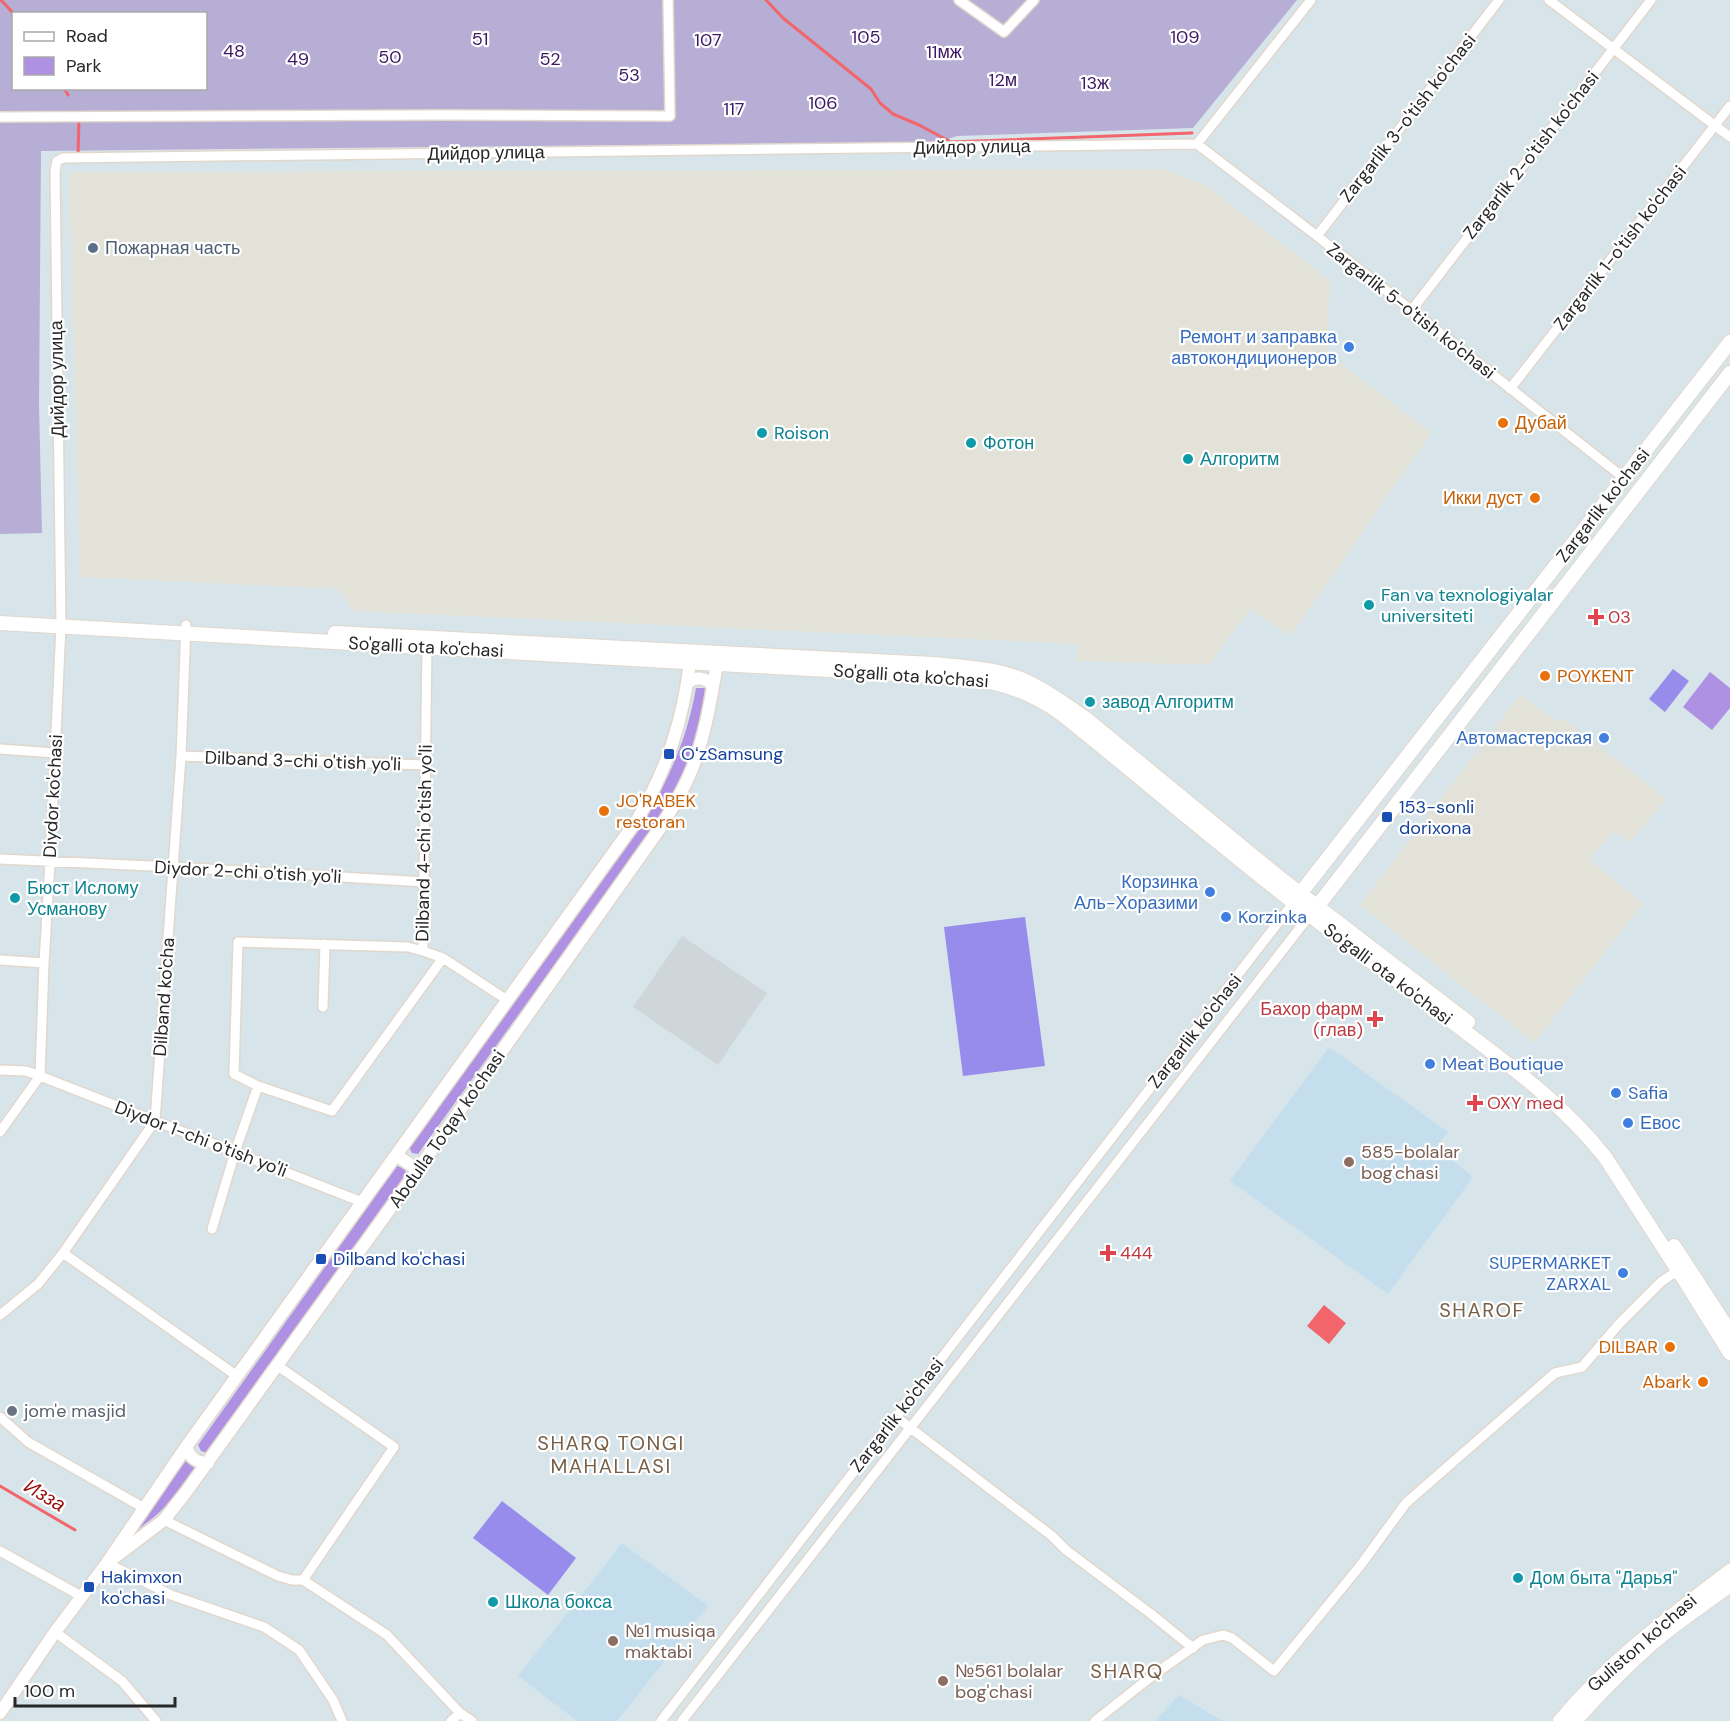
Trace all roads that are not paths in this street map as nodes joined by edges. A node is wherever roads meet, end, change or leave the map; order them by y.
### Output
1 (668, 0) edge
2 (959, 0) edge
3 (1034, 0) edge
4 (1311, 0) edge
5 (1499, 0) edge
6 (1549, 0) edge
7 (1651, 0) edge
8 (1612, 49) junction
9 (1730, 106) edge
10 (0, 117) edge
11 (1715, 126) junction
12 (1730, 137) edge
13 (1197, 144) junction
14 (1317, 236) junction
15 (1411, 311) junction
16 (1730, 342) edge
17 (1730, 373) edge
18 (1510, 389) junction
19 (1624, 478) junction
20 (1639, 490) junction
21 (1566, 552) junction
22 (1557, 564) junction
23 (1583, 564) junction
24 (1573, 577) junction
25 (0, 614) edge
26 (61, 622) junction
27 (0, 623) edge
28 (186, 629) junction
29 (427, 642) junction
30 (690, 657) junction
31 (717, 658) junction
32 (687, 683) junction
33 (713, 687) junction
34 (0, 749) edge
35 (55, 753) junction
36 (181, 756) junction
37 (425, 765) junction
38 (0, 859) edge
39 (50, 862) junction
40 (173, 867) junction
41 (425, 882) junction
42 (1297, 898) junction
43 (1314, 911) junction
44 (325, 944) junction
45 (423, 951) junction
46 (443, 958) junction
47 (0, 960) edge
48 (44, 963) junction
49 (507, 1000) junction
50 (323, 1008) dead end
51 (1211, 1010) junction
52 (1227, 1022) junction
53 (0, 1070) edge
54 (40, 1076) junction
55 (258, 1086) junction
56 (155, 1121) junction
57 (0, 1132) edge
58 (235, 1152) junction
59 (396, 1155) junction
60 (418, 1170) junction
61 (1081, 1178) junction
62 (1095, 1191) junction
63 (362, 1203) junction
64 (212, 1229) dead end
65 (63, 1253) junction
66 (1682, 1268) junction
67 (0, 1315) edge
68 (1730, 1332) edge
69 (1730, 1353) edge
70 (278, 1366) junction
71 (237, 1376) junction
72 (0, 1417) edge
73 (896, 1417) junction
74 (911, 1428) junction
75 (186, 1448) junction
76 (208, 1463) junction
77 (144, 1508) junction
78 (164, 1520) junction
79 (0, 1551) edge
80 (107, 1563) junction
81 (1730, 1571) edge
82 (303, 1580) junction
83 (1730, 1585) edge
84 (81, 1596) junction
85 (55, 1632) junction
86 (1193, 1648) junction
87 (0, 1713) edge
88 (460, 1713) junction
89 (156, 1721) edge
90 (342, 1721) edge
91 (451, 1721) edge
92 (472, 1721) edge
93 (661, 1721) edge
94 (682, 1721) edge
95 (1095, 1721) edge
96 (1560, 1721) edge
97 (1575, 1721) edge

1 - 10 street
2 - 3 street
4 - 13 street
5 - 14 street, Zargarlik 3-o'tish ko'chasi
6 - 8 street
7 - 8 street, Zargarlik 2-o'tish ko'chasi
8 - 11 street
8 - 15 street, Zargarlik 2-o'tish ko'chasi
9 - 11 street, Zargarlik 1-o'tish ko'chasi
11 - 12 street
11 - 18 street, Zargarlik 1-o'tish ko'chasi
13 - 14 street, Zargarlik 5-o'tish ko'chasi
13 - 26 street, Дийдор улица
14 - 15 street, Zargarlik 5-o'tish ko'chasi
15 - 18 street, Zargarlik 5-o'tish ko'chasi
16 - 19 main road, Zargarlik ko'chasi
17 - 20 main road, Zargarlik ko'chasi
18 - 19 street, Zargarlik 5-o'tish ko'chasi
19 - 20 main road
19 - 21 main road, Zargarlik ko'chasi
20 - 23 main road, Zargarlik ko'chasi
21 - 22 main road, Zargarlik ko'chasi
21 - 23 main road
22 - 24 main road
22 - 42 main road, Zargarlik ko'chasi
23 - 24 main road, Zargarlik ko'chasi
24 - 43 main road, Zargarlik ko'chasi
25 - 26 main road, So'galli ota ko'chasi
26 - 27 main road, So'galli ota ko'chasi
26 - 28 main road, So'galli ota ko'chasi
26 - 35 street, Diydor ko'chasi
28 - 29 main road, So'galli ota ko'chasi
28 - 36 street, Dilband ko'cha
29 - 30 main road, So'galli ota ko'chasi
29 - 37 street, Dilband 4-chi o'tish yo'li
30 - 31 main road, So'galli ota ko'chasi
30 - 32 street, Abdulla To'qay ko'chasi
31 - 33 street, Abdulla To'qay ko'chasi
31 - 42 main road, So'galli ota ko'chasi
32 - 33 street
32 - 49 street, Abdulla To'qay ko'chasi
33 - 60 street, Abdulla To'qay ko'chasi
34 - 35 street
35 - 39 street, Diydor ko'chasi
36 - 37 street, Dilband 3-chi o'tish yo'li
36 - 40 street, Dilband ko'cha
37 - 41 street, Dilband 4-chi o'tish yo'li
38 - 39 street, Diydor 2-chi o'tish yo'li
39 - 40 street, Diydor 2-chi o'tish yo'li
39 - 48 street, Diydor ko'chasi
40 - 41 street, Diydor 2-chi o'tish yo'li
40 - 56 street, Dilband ko'cha
41 - 45 street, Dilband 4-chi o'tish yo'li
42 - 43 main road, So'galli ota ko'chasi
42 - 51 street, Zargarlik ko'chasi
43 - 52 street, Zargarlik ko'chasi
43 - 66 main road, So'galli ota ko'chasi
44 - 45 street
44 - 50 street
44 - 55 street
45 - 46 street, Dilband 4-chi o'tish yo'li
46 - 49 street, Dilband 4-chi o'tish yo'li
46 - 55 street
47 - 48 street
48 - 54 street, Diydor ko'chasi
49 - 59 street, Abdulla To'qay ko'chasi
51 - 52 street
51 - 61 street, Zargarlik ko'chasi
52 - 62 street, Zargarlik ko'chasi
53 - 54 street, Diydor 1-chi o'tish yo'li
54 - 56 street, Diydor 1-chi o'tish yo'li
54 - 57 street
55 - 58 street
56 - 58 street, Diydor 1-chi o'tish yo'li
56 - 65 street
58 - 63 street, Diydor 1-chi o'tish yo'li
58 - 64 street
59 - 60 street
59 - 63 street, Abdulla To'qay ko'chasi
60 - 70 street, Abdulla To'qay ko'chasi
61 - 62 street
61 - 73 street, Zargarlik ko'chasi
62 - 74 street, Zargarlik ko'chasi
63 - 71 street, Abdulla To'qay ko'chasi
65 - 67 street
65 - 71 street
66 - 68 main road, So'galli ota ko'chasi
66 - 69 main road, So'galli ota ko'chasi
66 - 86 street
70 - 76 street, Abdulla To'qay ko'chasi
70 - 82 street
71 - 75 street, Abdulla To'qay ko'chasi
72 - 77 street
73 - 74 street
73 - 93 street, Zargarlik ko'chasi
74 - 86 street
74 - 94 street, Zargarlik ko'chasi
75 - 76 street
75 - 77 street, Abdulla To'qay ko'chasi
76 - 78 street, Abdulla To'qay ko'chasi
77 - 80 street, Abdulla To'qay ko'chasi
78 - 80 street, Abdulla To'qay ko'chasi
78 - 82 street
79 - 84 street
80 - 84 street, Abdulla To'qay ko'chasi
80 - 90 street
81 - 96 main road, Guliston ko'chasi
82 - 88 street
83 - 97 main road, Guliston ko'chasi
84 - 85 street, Abdulla To'qay ko'chasi
85 - 87 street, Abdulla To'qay ko'chasi
85 - 89 street
86 - 95 street
88 - 91 street
88 - 92 street

